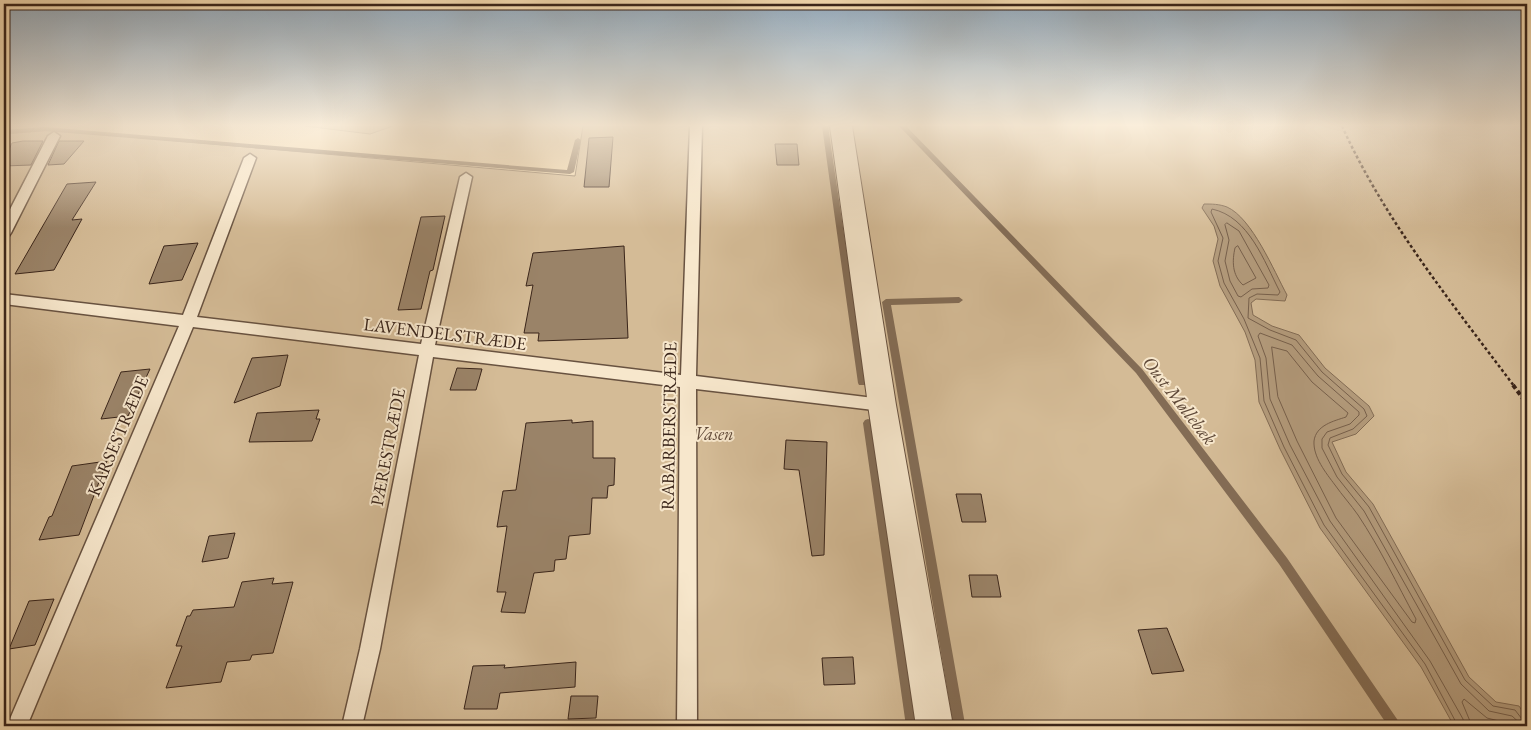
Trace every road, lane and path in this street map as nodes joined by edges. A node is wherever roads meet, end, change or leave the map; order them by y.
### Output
1 (42, 160) edge
2 (249, 160) edge
3 (695, 160) edge
4 (846, 160) edge
5 (1357, 160) edge
6 (466, 176) dead end
7 (4, 233) edge
8 (4, 299) edge
9 (188, 322) junction
10 (427, 350) junction
11 (688, 383) junction
12 (1522, 398) junction
13 (1527, 398) edge
14 (1527, 404) edge
15 (882, 405) junction
16 (17, 726) edge
17 (352, 726) edge
18 (687, 726) edge
19 (935, 726) edge

1 - 7 lane
2 - 9 lane, KARSESTRÆDE
3 - 11 lane, RABARBERSTRÆDE
4 - 15 street
5 - 12 path
6 - 10 lane, PÆRESTRÆDE
8 - 9 lane, LAVENDELSTRÆDE
9 - 10 lane, LAVENDELSTRÆDE
9 - 16 lane, KARSESTRÆDE
10 - 11 lane, LAVENDELSTRÆDE
10 - 17 lane, PÆRESTRÆDE
11 - 15 lane, LAVENDELSTRÆDE
11 - 18 lane, RABARBERSTRÆDE
12 - 13 path
12 - 14 path
15 - 19 street

